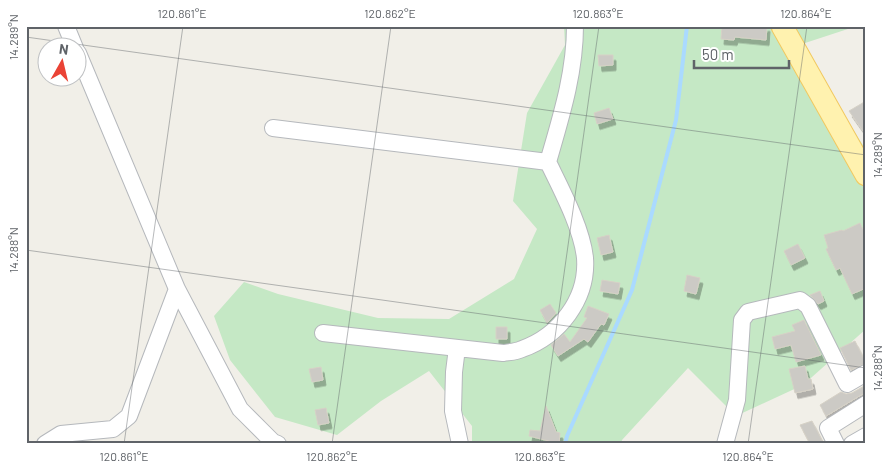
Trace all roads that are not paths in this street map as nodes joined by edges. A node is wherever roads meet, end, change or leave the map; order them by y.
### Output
1 (66, 26) edge
2 (574, 26) edge
3 (782, 26) edge
4 (71, 38) edge
5 (88, 77) edge
6 (273, 128) dead end
7 (548, 162) junction
8 (864, 169) edge
9 (177, 289) junction
10 (323, 333) dead end
11 (458, 348) junction
12 (866, 373) edge
13 (866, 404) edge
14 (866, 436) edge
15 (45, 444) edge
16 (278, 444) edge
17 (460, 444) edge
18 (725, 444) edge
19 (836, 444) edge
20 (852, 444) edge

1 - 4 street
2 - 7 street
3 - 8 main road
5 - 9 street
6 - 7 street
7 - 11 street
9 - 15 street
9 - 16 street
10 - 11 street
11 - 17 street
12 - 18 street
13 - 19 street
14 - 20 street

